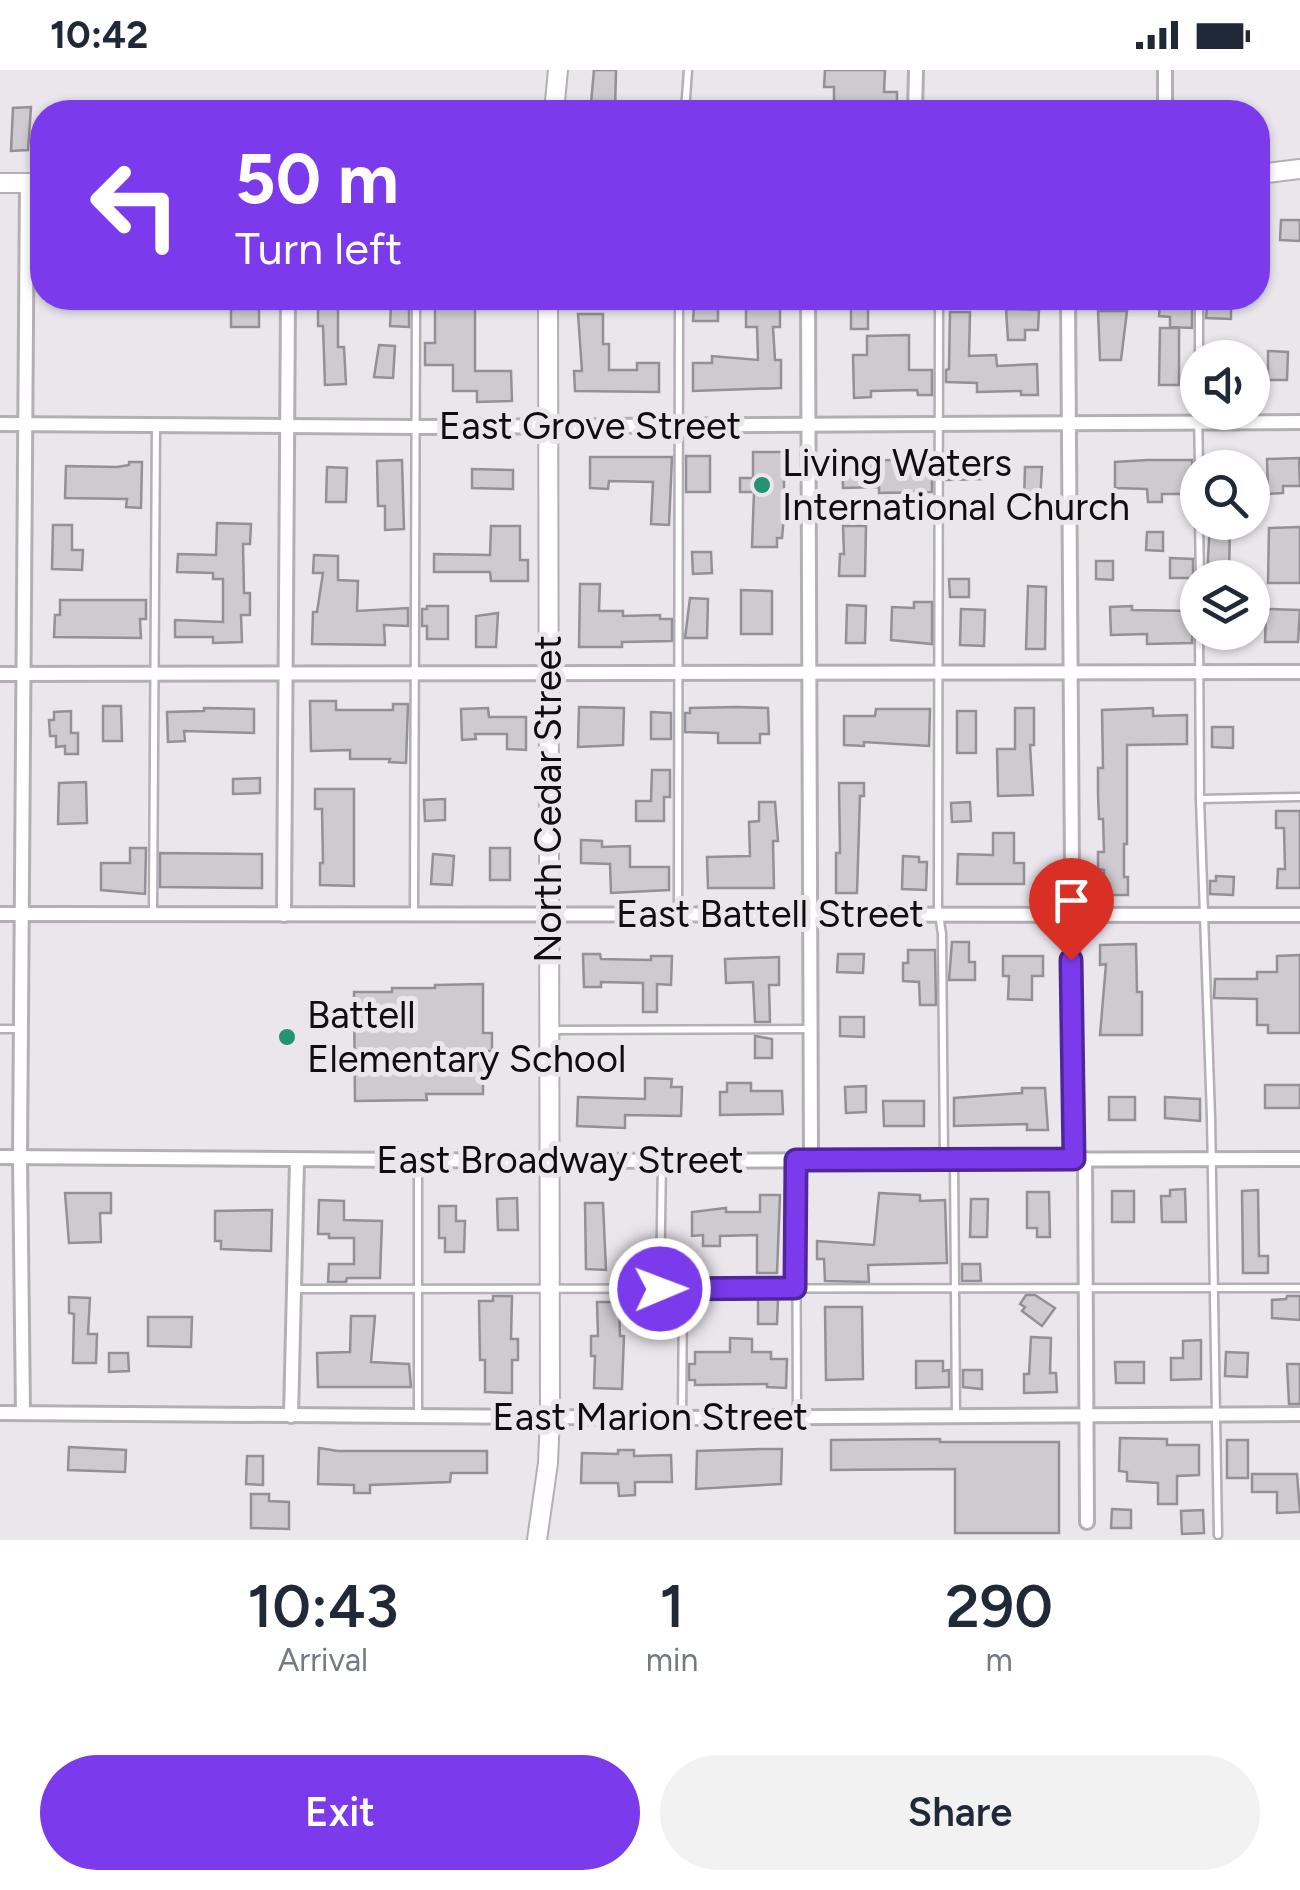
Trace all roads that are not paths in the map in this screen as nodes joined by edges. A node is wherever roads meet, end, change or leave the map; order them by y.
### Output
1 (558, 70) edge
2 (688, 70) edge
3 (916, 70) edge
4 (1165, 70) edge
5 (555, 100) edge
6 (686, 100) edge
7 (915, 100) edge
8 (1164, 100) edge
9 (1300, 169) edge
10 (1270, 173) edge
11 (0, 182) edge
12 (30, 183) edge
13 (30, 310) edge
14 (288, 310) edge
15 (416, 310) edge
16 (548, 310) edge
17 (679, 310) edge
18 (808, 310) edge
19 (939, 310) edge
20 (1068, 310) edge
21 (1199, 310) edge
22 (1199, 340) edge
23 (1180, 418) edge
24 (1270, 421) edge
25 (1068, 422) junction
26 (1300, 422) edge
27 (156, 423) junction
28 (0, 424) edge
29 (26, 424) junction
30 (548, 424) junction
31 (680, 424) junction
32 (940, 425) junction
33 (288, 426) junction
34 (416, 426) junction
35 (808, 426) junction
36 (1199, 650) edge
37 (1068, 671) junction
38 (678, 672) junction
39 (808, 672) junction
40 (938, 672) junction
41 (1198, 672) junction
42 (1300, 672) edge
43 (548, 673) junction
44 (0, 674) edge
45 (26, 674) junction
46 (154, 674) junction
47 (284, 674) junction
48 (417, 674) junction
49 (1300, 797) edge
50 (1200, 799) junction
51 (0, 914) edge
52 (23, 914) junction
53 (153, 914) junction
54 (284, 914) junction
55 (414, 914) junction
56 (548, 914) junction
57 (678, 914) junction
58 (809, 914) junction
59 (939, 914) junction
60 (1070, 914) junction
61 (1203, 915) junction
62 (1300, 915) edge
63 (810, 1028) junction
64 (0, 1029) edge
65 (22, 1029) junction
66 (548, 1030) junction
67 (0, 1157) edge
68 (20, 1157) junction
69 (1079, 1159) junction
70 (1212, 1159) junction
71 (1300, 1159) edge
72 (297, 1160) junction
73 (418, 1160) junction
74 (549, 1160) junction
75 (662, 1160) junction
76 (803, 1160) junction
77 (950, 1160) junction
78 (416, 1288) junction
79 (795, 1288) junction
80 (954, 1288) junction
81 (1086, 1288) junction
82 (1212, 1288) junction
83 (1300, 1288) edge
84 (294, 1289) junction
85 (550, 1289) junction
86 (660, 1289) junction
87 (683, 1289) junction
88 (0, 1413) edge
89 (23, 1413) junction
90 (1300, 1414) edge
91 (1217, 1415) junction
92 (292, 1416) junction
93 (418, 1416) junction
94 (550, 1416) junction
95 (956, 1416) junction
96 (1086, 1416) junction
97 (682, 1418) junction
98 (797, 1418) junction
99 (1087, 1522) dead end
100 (1218, 1535) dead end
101 (536, 1540) edge

1 - 5 street
2 - 6 lane
3 - 7 street
4 - 8 street
9 - 10 street
11 - 12 street
13 - 29 street
14 - 33 street
15 - 34 lane
16 - 30 street, North Cedar Street
17 - 31 lane
18 - 35 street
19 - 32 lane
20 - 25 street
21 - 22 lane
23 - 25 street, East Grove Street
24 - 26 street, East Grove Street
25 - 32 street, East Grove Street
25 - 37 street
27 - 29 street, East Grove Street
27 - 33 street, East Grove Street
27 - 46 lane
28 - 29 street, East Grove Street
29 - 45 street
30 - 31 street, East Grove Street
30 - 34 street, East Grove Street
30 - 43 street, North Cedar Street
31 - 35 street, East Grove Street
31 - 38 lane
32 - 35 street, East Grove Street
32 - 40 lane
33 - 34 street, East Grove Street
33 - 47 street
34 - 48 lane
35 - 39 street
36 - 41 lane
37 - 40 street
37 - 41 street
37 - 60 street
38 - 39 street
38 - 43 street
38 - 57 lane
39 - 40 street
39 - 58 street
40 - 59 lane
41 - 42 street
41 - 50 lane
43 - 48 street
43 - 56 street, North Cedar Street
44 - 45 street
45 - 46 street
45 - 52 street
46 - 47 street
46 - 53 lane
47 - 48 street
47 - 54 street
48 - 55 lane
49 - 50 lane
50 - 61 lane
51 - 52 street, East Battell Street
52 - 53 street, East Battell Street
52 - 65 street
53 - 54 street, East Battell Street
54 - 55 street, East Battell Street
55 - 56 street, East Battell Street
56 - 57 street, East Battell Street
56 - 66 street, North Cedar Street
57 - 58 street, East Battell Street
58 - 59 street, East Battell Street
58 - 63 street
59 - 60 street, East Battell Street
59 - 77 lane
60 - 61 street, East Battell Street
60 - 69 street
61 - 62 street, East Battell Street
61 - 70 lane
63 - 66 lane
63 - 76 street
64 - 65 lane
65 - 68 street
66 - 74 street, North Cedar Street
67 - 68 street, East Broadway Street
68 - 72 street, East Broadway Street
68 - 89 street
69 - 70 street, East Broadway Street
69 - 77 street, East Broadway Street
69 - 81 street
70 - 71 street, East Broadway Street
70 - 82 lane
72 - 73 street, East Broadway Street
72 - 84 street
73 - 74 street, East Broadway Street
73 - 78 lane
74 - 75 street, East Broadway Street
74 - 85 street, North Cedar Street
75 - 76 street, East Broadway Street
75 - 86 lane
76 - 77 street, East Broadway Street
76 - 79 lane
77 - 80 lane
78 - 84 lane
78 - 85 lane
78 - 93 lane
79 - 80 lane
79 - 87 lane
79 - 98 lane
80 - 81 lane
80 - 95 lane
81 - 82 lane
81 - 96 street
82 - 83 lane
82 - 91 lane
84 - 92 street
85 - 86 lane
85 - 94 street, North Cedar Street
86 - 87 lane
87 - 97 lane
88 - 89 street, East Marion Street
89 - 92 street, East Marion Street
90 - 91 street, East Marion Street
91 - 96 street, East Marion Street
91 - 100 lane
92 - 93 street, East Marion Street
93 - 94 street, East Marion Street
94 - 97 street, East Marion Street
94 - 101 street, North Cedar Street
95 - 96 street, East Marion Street
95 - 98 street, East Marion Street
96 - 99 street
97 - 98 street, East Marion Street

